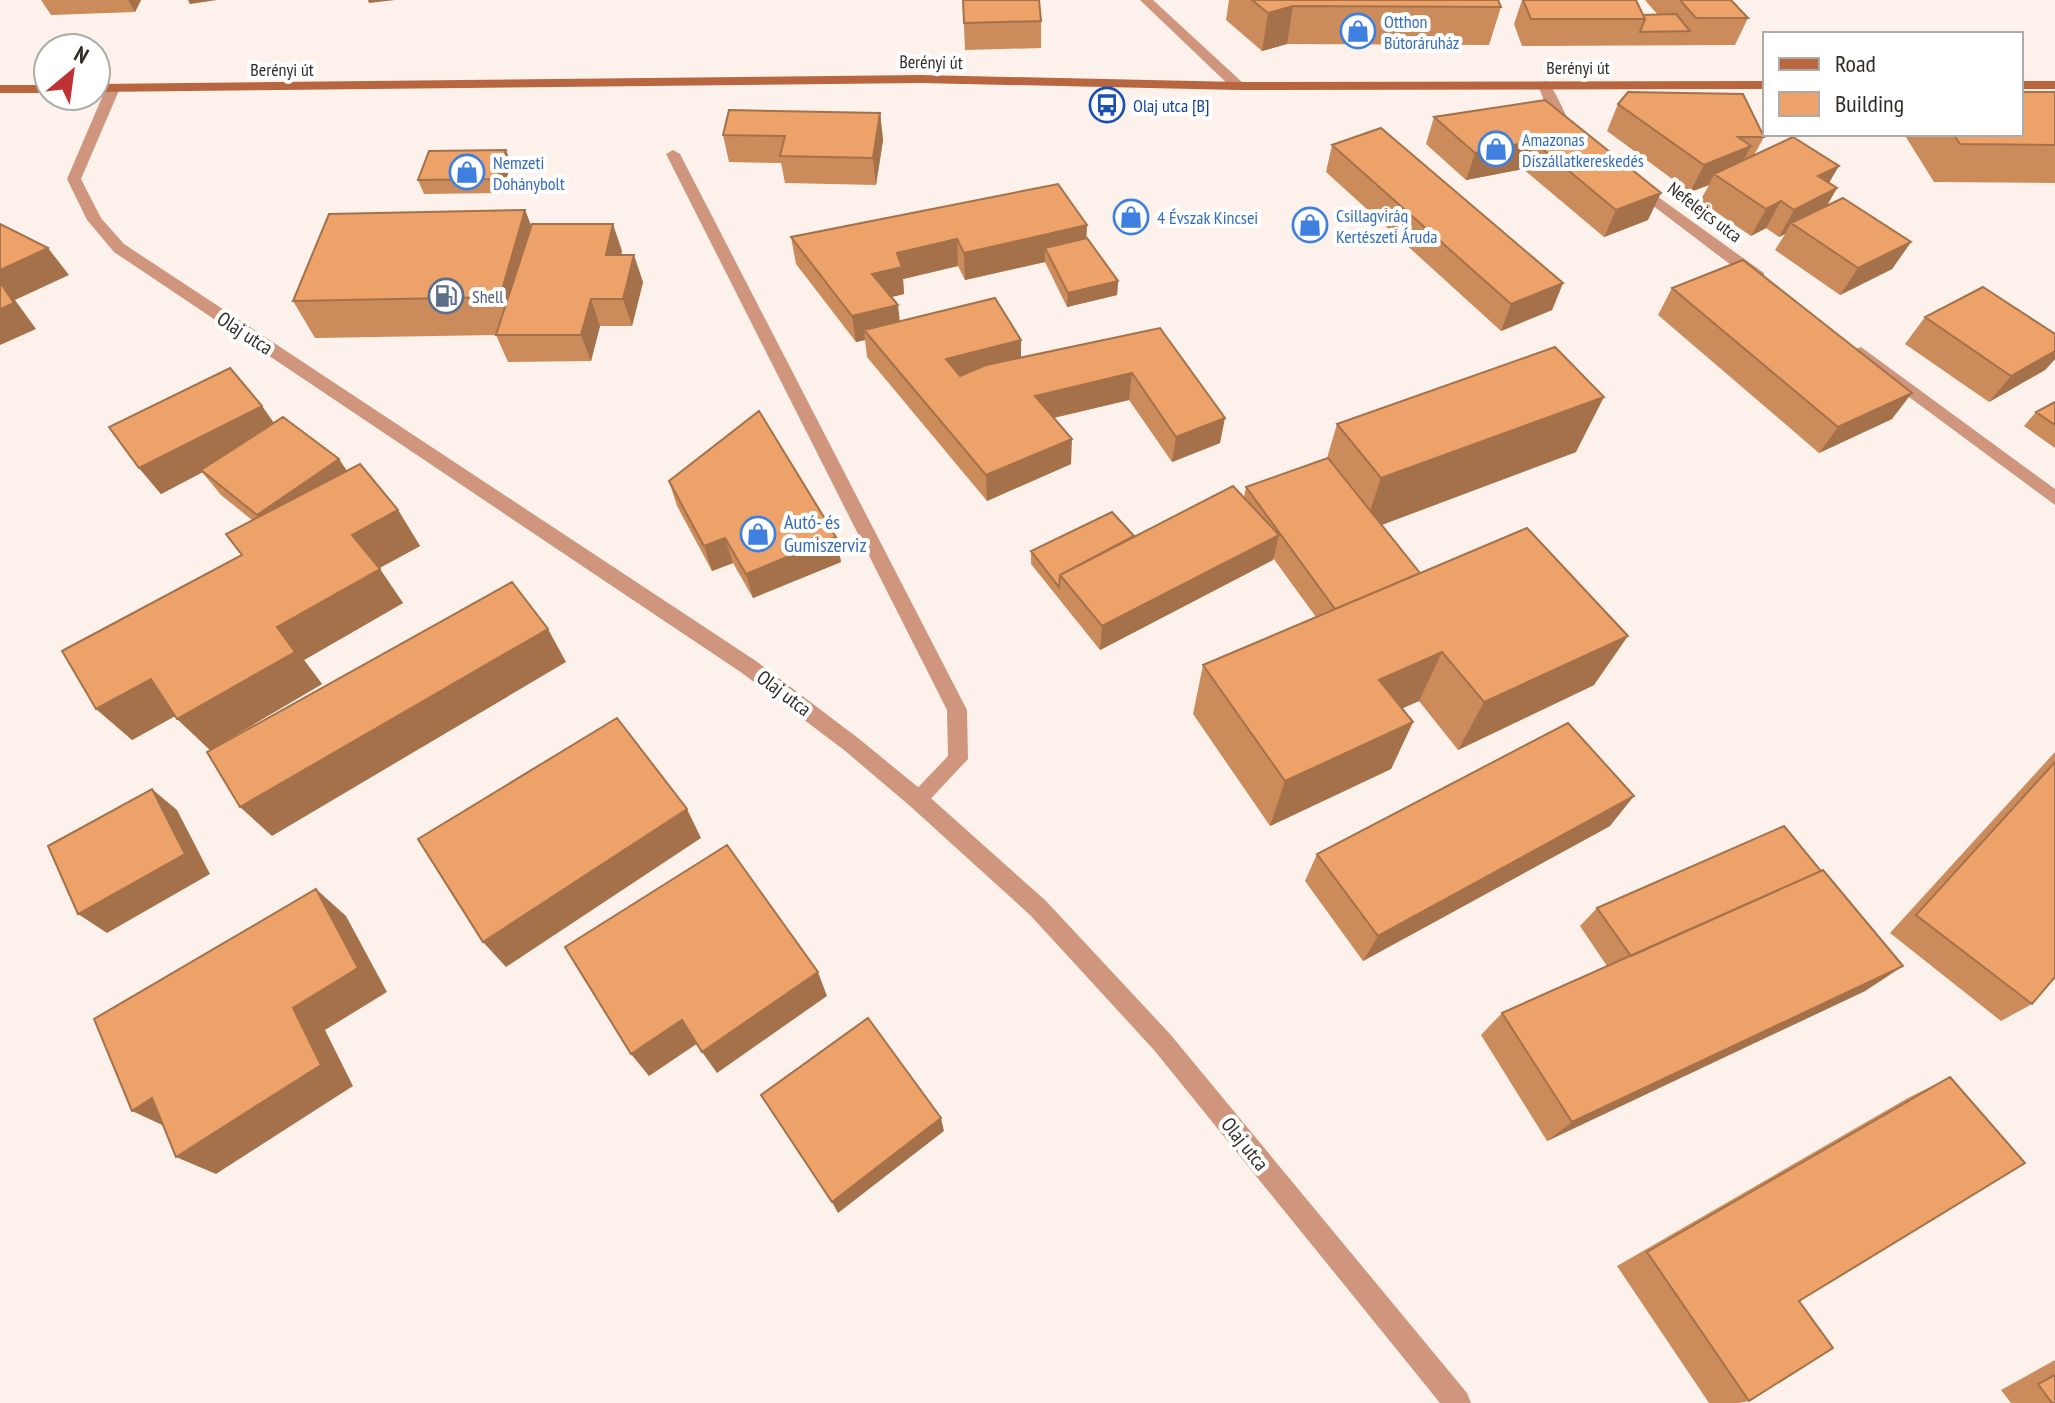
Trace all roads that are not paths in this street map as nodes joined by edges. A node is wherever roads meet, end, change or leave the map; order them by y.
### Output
1 (1146, 0) edge
2 (1545, 85) junction
3 (1763, 85) edge
4 (2023, 85) edge
5 (2055, 85) edge
6 (1238, 86) junction
7 (112, 88) edge
8 (0, 89) edge
9 (32, 89) edge
10 (97, 112) edge
11 (1578, 142) edge
12 (673, 154) dead end
13 (1629, 180) edge
14 (1766, 283) edge
15 (1842, 339) edge
16 (2055, 498) edge
17 (917, 799) junction
18 (1457, 1403) edge

1 - 6 street
2 - 3 main road, Berényi út
2 - 6 main road, Berényi út
2 - 11 street
4 - 5 main road
6 - 7 main road, Berényi út
8 - 9 main road
10 - 17 street, Olaj utca
12 - 17 street
13 - 14 street, Nefelejcs utca
15 - 16 street
17 - 18 street, Olaj utca

